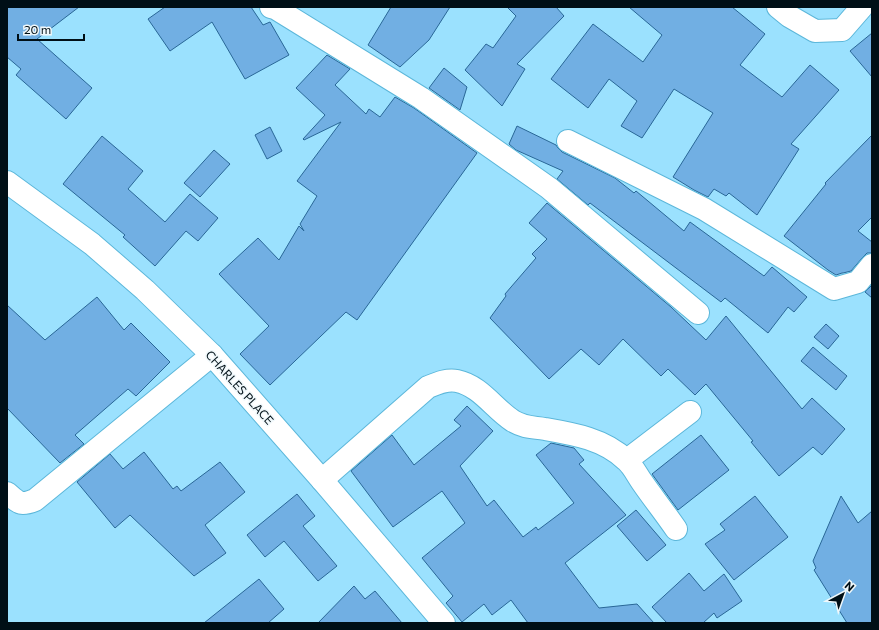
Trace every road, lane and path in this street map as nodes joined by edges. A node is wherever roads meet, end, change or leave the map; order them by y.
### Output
1 (271, 7) edge
2 (778, 7) edge
3 (862, 7) edge
4 (568, 141) dead end
5 (7, 182) edge
6 (872, 265) edge
7 (698, 313) dead end
8 (212, 355) junction
9 (690, 412) dead end
10 (627, 460) junction
11 (322, 480) junction
12 (7, 493) edge
13 (676, 529) dead end
14 (444, 623) edge

1 - 7 street
2 - 3 street
4 - 6 street
5 - 8 street, CHARLES PLACE
8 - 11 street, CHARLES PLACE
8 - 12 street
9 - 10 street
10 - 11 street
10 - 13 street
11 - 14 street, CHARLES PLACE

